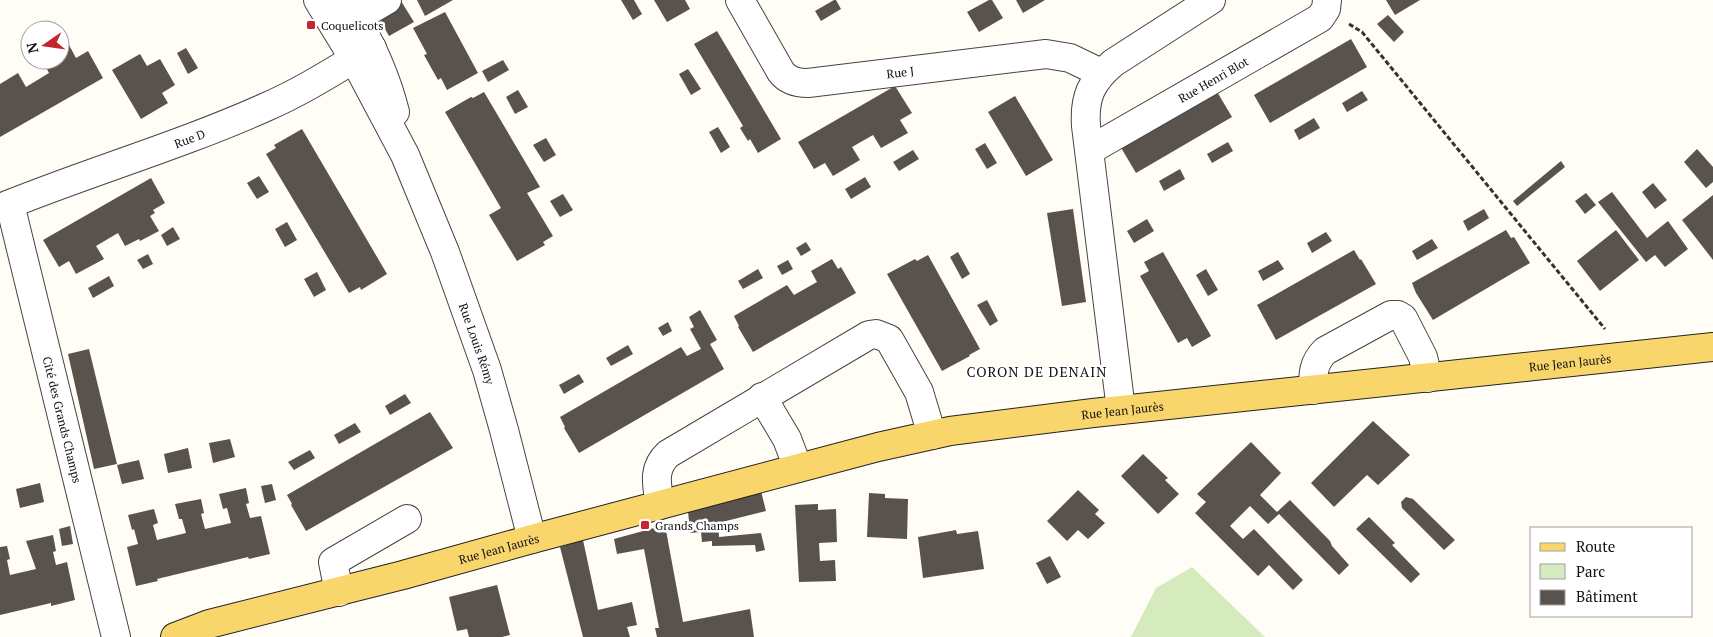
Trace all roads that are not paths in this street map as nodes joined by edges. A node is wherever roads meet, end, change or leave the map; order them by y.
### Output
1 (318, 0) edge
2 (387, 0) edge
3 (740, 0) edge
4 (1211, 0) edge
5 (1326, 4) edge
6 (346, 16) edge
7 (363, 53) junction
8 (1101, 73) junction
9 (1090, 150) junction
10 (5, 206) edge
11 (1713, 347) edge
12 (1428, 378) junction
13 (1313, 390) junction
14 (762, 397) junction
15 (1121, 410) junction
16 (932, 434) junction
17 (798, 468) junction
18 (660, 505) junction
19 (408, 519) dead end
20 (532, 539) junction
21 (339, 592) junction
22 (116, 637) edge
23 (175, 637) edge

1 - 6 street, Rue Louis Rémy
2 - 6 street
3 - 8 street, Rue J
4 - 8 street
5 - 9 street, Rue Henri Blot
6 - 7 street, Rue Louis Rémy
7 - 10 street, Rue D
7 - 20 street, Rue Louis Rémy
8 - 9 street
9 - 15 street
10 - 22 street, Cité des Grands Champs
11 - 12 main road, Rue Jean Jaurès
12 - 13 main road, Rue Jean Jaurès
12 - 13 street
13 - 15 main road, Rue Jean Jaurès
14 - 16 street
14 - 17 street
14 - 18 street
15 - 16 main road, Rue Jean Jaurès
16 - 17 main road, Rue Jean Jaurès
17 - 18 main road, Rue Jean Jaurès
18 - 20 main road, Rue Jean Jaurès
19 - 21 street
20 - 21 main road, Rue Jean Jaurès
21 - 23 main road, Rue Jean Jaurès

